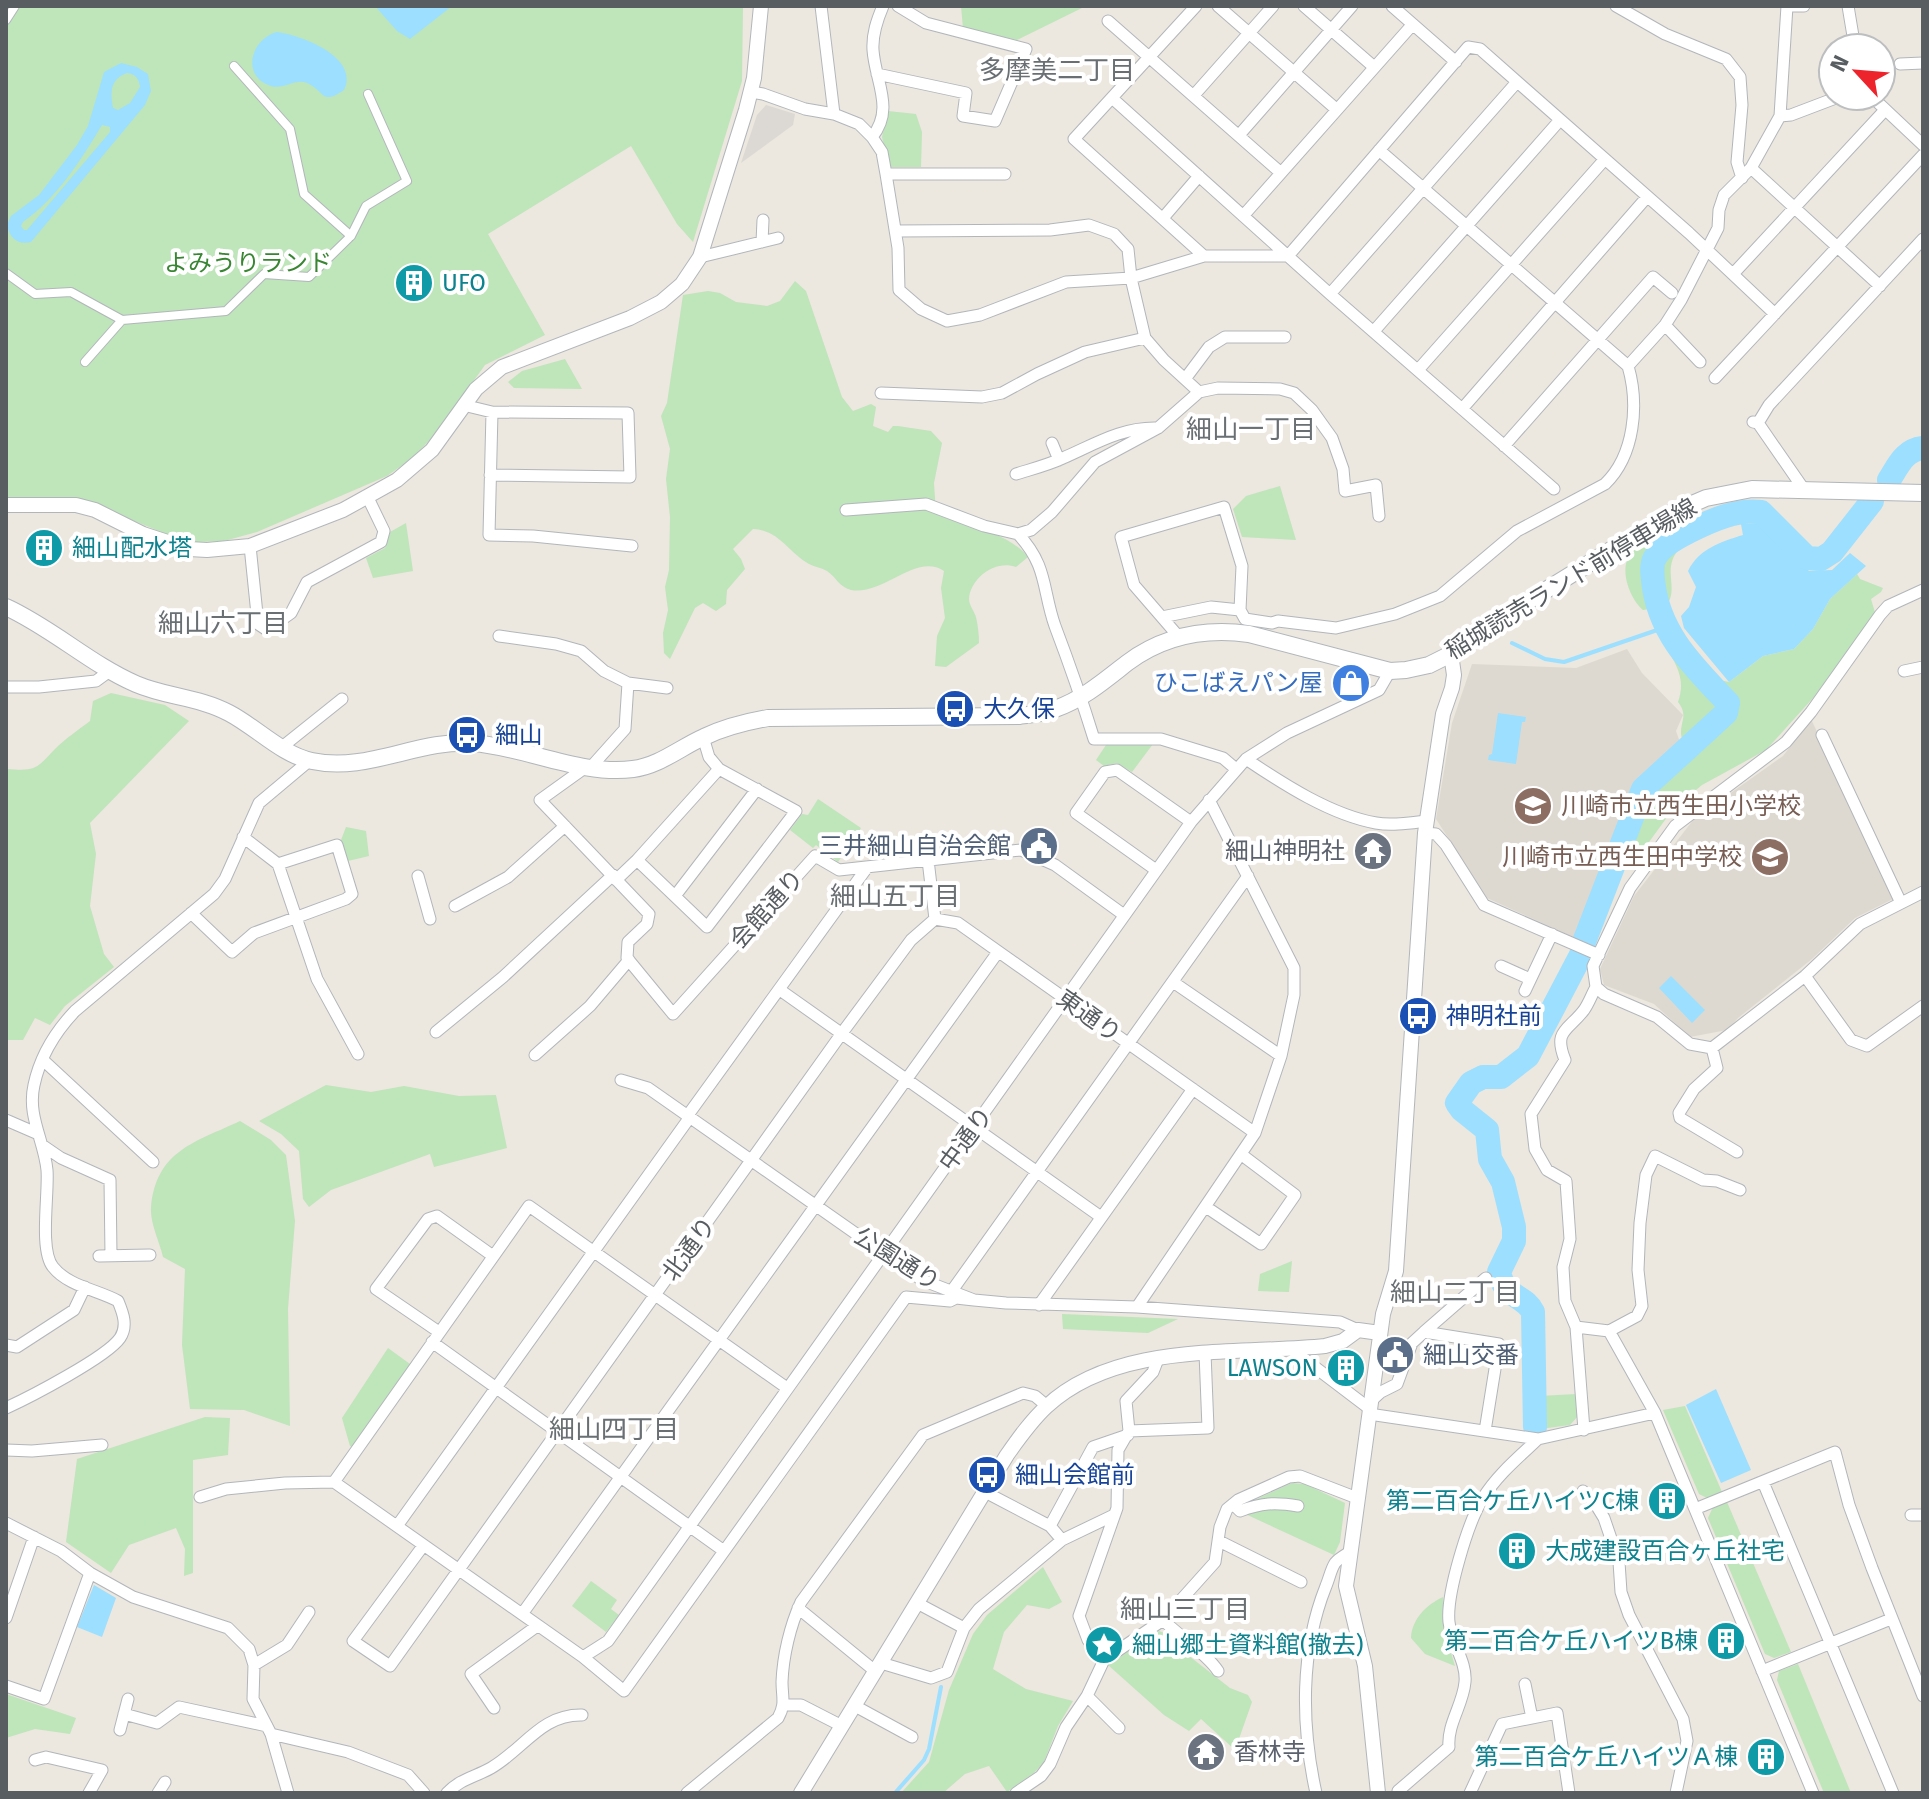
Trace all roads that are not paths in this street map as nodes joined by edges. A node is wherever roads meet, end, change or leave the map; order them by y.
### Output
1 (15, 6) edge
2 (761, 6) edge
3 (821, 6) edge
4 (883, 6) edge
5 (898, 6) edge
6 (1196, 6) edge
7 (1218, 6) edge
8 (1273, 6) edge
9 (1304, 6) edge
10 (1352, 6) edge
11 (1392, 6) edge
12 (1616, 6) edge
13 (1804, 6) edge
14 (1848, 6) edge
15 (1628, 9) edge
16 (6, 20) edge
17 (1108, 21) dead end
18 (1413, 24) junction
19 (1330, 30) junction
20 (1852, 32) edge
21 (1248, 34) junction
22 (1150, 56) junction
23 (1456, 62) junction
24 (1923, 63) edge
25 (1900, 64) dead end
26 (234, 66) dead end
27 (1374, 67) junction
28 (1292, 72) junction
29 (877, 74) junction
30 (1517, 82) junction
31 (751, 92) junction
32 (368, 94) dead end
33 (1195, 94) junction
34 (1112, 98) junction
35 (1817, 105) edge
36 (1336, 109) junction
37 (1883, 112) edge
38 (1887, 112) edge
39 (834, 114) junction
40 (1780, 116) junction
41 (1560, 120) junction
42 (1240, 134) junction
43 (872, 137) junction
44 (1923, 145) edge
45 (1379, 150) junction
46 (1923, 155) edge
47 (1605, 159) junction
48 (1751, 168) junction
49 (1281, 173) junction
50 (886, 174) junction
51 (1005, 174) dead end
52 (1199, 176) junction
53 (1742, 178) junction
54 (1423, 189) junction
55 (1647, 197) junction
56 (1794, 209) junction
57 (1243, 216) junction
58 (1163, 218) junction
59 (763, 220) dead end
60 (1467, 226) junction
61 (896, 231) junction
62 (351, 236) junction
63 (778, 238) dead end
64 (1923, 239) edge
65 (762, 242) junction
66 (1836, 248) junction
67 (1708, 251) junction
68 (1204, 256) junction
69 (1288, 256) junction
70 (700, 257) junction
71 (1511, 265) junction
72 (6, 273) edge
73 (1733, 274) junction
74 (1131, 278) junction
75 (1880, 286) junction
76 (1672, 293) dead end
77 (1330, 294) junction
78 (1554, 303) junction
79 (1775, 314) junction
80 (122, 320) junction
81 (1665, 325) junction
82 (1374, 331) junction
83 (1285, 337) dead end
84 (1145, 338) junction
85 (1597, 340) junction
86 (85, 362) dead end
87 (1700, 362) dead end
88 (1628, 366) junction
89 (1418, 370) junction
90 (1715, 378) dead end
91 (1185, 379) junction
92 (1199, 392) junction
93 (881, 393) dead end
94 (463, 405) junction
95 (1462, 409) junction
96 (492, 412) junction
97 (1158, 428) junction
98 (1052, 443) dead end
99 (1504, 446) junction
100 (1059, 460) junction
101 (1016, 474) dead end
102 (490, 475) junction
103 (1554, 489) dead end
104 (1805, 491) junction
105 (1923, 493) edge
106 (368, 498) junction
107 (6, 505) edge
108 (846, 510) dead end
109 (1379, 516) dead end
110 (1018, 534) junction
111 (250, 546) junction
112 (632, 546) dead end
113 (1923, 590) edge
114 (6, 607) edge
115 (1240, 610) junction
116 (1162, 617) junction
117 (499, 636) dead end
118 (1179, 637) junction
119 (1451, 654) junction
120 (1923, 667) edge
121 (111, 670) junction
122 (1390, 671) junction
123 (1904, 671) dead end
124 (628, 683) junction
125 (6, 687) edge
126 (667, 688) dead end
127 (1081, 697) junction
128 (342, 699) dead end
129 (1822, 735) dead end
130 (703, 737) junction
131 (282, 747) junction
132 (1246, 759) junction
133 (309, 761) junction
134 (588, 767) junction
135 (719, 769) junction
136 (1236, 769) junction
137 (757, 789) junction
138 (1209, 800) junction
139 (1191, 822) junction
140 (565, 826) junction
141 (1425, 827) junction
142 (243, 837) junction
143 (637, 860) junction
144 (928, 860) junction
145 (278, 864) junction
146 (866, 869) junction
147 (1156, 870) junction
148 (418, 876) dead end
149 (1248, 876) junction
150 (614, 878) junction
151 (1923, 892) edge
152 (675, 896) junction
153 (1901, 903) junction
154 (455, 906) dead end
155 (191, 913) junction
156 (1124, 915) junction
157 (295, 916) junction
158 (430, 919) dead end
159 (935, 919) junction
160 (1552, 934) junction
161 (998, 952) junction
162 (1599, 955) junction
163 (628, 959) junction
164 (1501, 966) dead end
165 (1805, 976) junction
166 (1530, 979) junction
167 (1173, 982) junction
168 (1596, 987) junction
169 (780, 990) junction
170 (1525, 991) dead end
171 (1066, 1000) junction
172 (1923, 1006) edge
173 (436, 1032) dead end
174 (842, 1033) junction
175 (1128, 1044) junction
176 (1712, 1048) junction
177 (358, 1054) dead end
178 (535, 1055) dead end
179 (1281, 1056) junction
180 (43, 1060) junction
181 (621, 1080) dead end
182 (907, 1080) junction
183 (1193, 1089) junction
184 (689, 1116) junction
185 (6, 1120) edge
186 (974, 1127) junction
187 (36, 1133) junction
188 (1255, 1133) junction
189 (42, 1145) junction
190 (1737, 1152) dead end
191 (1242, 1155) junction
192 (752, 1161) junction
193 (153, 1162) dead end
194 (1037, 1172) junction
195 (1740, 1190) dead end
196 (816, 1206) junction
197 (1206, 1207) junction
198 (1101, 1217) junction
199 (593, 1251) junction
200 (883, 1254) junction
201 (150, 1255) dead end
202 (493, 1256) junction
203 (1486, 1278) dead end
204 (85, 1287) junction
205 (951, 1292) junction
206 (656, 1296) junction
207 (974, 1300) junction
208 (1039, 1305) junction
209 (1137, 1307) junction
210 (1576, 1327) junction
211 (1358, 1330) junction
212 (1609, 1331) junction
213 (1424, 1332) junction
214 (1380, 1333) junction
215 (436, 1337) junction
216 (720, 1341) junction
217 (6, 1345) edge
218 (1291, 1349) junction
219 (1205, 1353) junction
220 (1158, 1359) junction
221 (496, 1387) junction
222 (787, 1388) junction
223 (1047, 1406) junction
224 (6, 1408) edge
225 (1370, 1408) junction
226 (1655, 1413) junction
227 (1584, 1430) junction
228 (1485, 1431) junction
229 (558, 1433) junction
230 (1129, 1433) junction
231 (1538, 1439) junction
232 (102, 1445) dead end
233 (6, 1450) edge
234 (622, 1476) junction
235 (334, 1482) junction
236 (1763, 1482) junction
237 (1583, 1491) dead end
238 (985, 1492) junction
239 (200, 1497) dead end
240 (1357, 1498) junction
241 (1233, 1504) junction
242 (1298, 1506) dead end
243 (1695, 1509) junction
244 (1114, 1515) junction
245 (6, 1523) edge
246 (689, 1525) junction
247 (397, 1526) junction
248 (1050, 1526) junction
249 (34, 1537) junction
250 (1062, 1540) junction
251 (1219, 1541) junction
252 (423, 1546) junction
253 (724, 1551) junction
254 (1350, 1552) junction
255 (460, 1571) junction
256 (90, 1573) junction
257 (1301, 1582) dead end
258 (917, 1603) junction
259 (798, 1608) junction
260 (309, 1612) dead end
261 (7, 1614) edge
262 (522, 1614) junction
263 (1891, 1619) junction
264 (1163, 1620) junction
265 (537, 1626) junction
266 (964, 1628) junction
267 (1831, 1643) junction
268 (583, 1657) junction
269 (1104, 1660) junction
270 (254, 1665) junction
271 (878, 1667) junction
272 (1218, 1671) dead end
273 (1762, 1671) junction
274 (1525, 1684) dead end
275 (6, 1686) edge
276 (1087, 1696) junction
277 (1923, 1696) edge
278 (128, 1699) dead end
279 (785, 1705) junction
280 (855, 1706) junction
281 (494, 1708) dead end
282 (124, 1714) junction
283 (582, 1715) dead end
284 (1532, 1718) junction
285 (842, 1726) junction
286 (1119, 1728) dead end
287 (120, 1730) dead end
288 (269, 1730) junction
289 (912, 1737) dead end
290 (35, 1760) dead end
291 (165, 1782) dead end
292 (1376, 1787) edge
293 (1400, 1792) edge
294 (89, 1793) edge
295 (158, 1793) edge
296 (288, 1793) edge
297 (424, 1793) edge
298 (447, 1793) edge
299 (687, 1793) edge
300 (801, 1793) edge
301 (1016, 1793) edge
302 (1316, 1793) edge
303 (1470, 1793) edge
304 (1569, 1793) edge
305 (1676, 1793) edge
306 (1813, 1793) edge
307 (1893, 1793) edge

1 - 16 street
2 - 31 street
3 - 39 street
4 - 29 street
5 - 29 street
6 - 22 street
7 - 21 street
8 - 21 street
9 - 19 street
10 - 19 street
11 - 18 street
12 - 15 street
13 - 40 street
14 - 20 street
15 - 53 street
17 - 22 street
18 - 23 street
18 - 27 street
19 - 27 street
19 - 28 street
21 - 28 street
21 - 33 street
22 - 33 street
22 - 34 street
23 - 30 street
23 - 45 street
24 - 25 street
26 - 62 street
27 - 36 street
28 - 36 street
28 - 42 street
29 - 43 street
30 - 41 street
30 - 54 street
31 - 39 street
31 - 70 street
32 - 62 street
33 - 42 street
34 - 52 street
34 - 58 street
35 - 40 street
36 - 49 street
37 - 56 street
38 - 44 street
39 - 43 street
40 - 48 street
41 - 47 street
41 - 60 street
42 - 49 street
43 - 50 street
45 - 54 street
45 - 69 street
46 - 66 street
47 - 55 street
47 - 71 street
48 - 53 street
48 - 56 street
49 - 57 street
50 - 51 street
50 - 61 street
52 - 57 street
52 - 58 street
53 - 67 street
54 - 60 street
54 - 77 street
55 - 67 street
55 - 78 street
56 - 66 street
56 - 73 street
57 - 69 street
58 - 68 street
59 - 65 street
60 - 71 street
60 - 82 street
61 - 74 street
61 - 74 street
62 - 80 street
63 - 65 street
64 - 75 street
65 - 70 street
66 - 75 street
66 - 79 street
67 - 73 street
67 - 81 street
68 - 69 street
68 - 74 street
69 - 77 street
70 - 94 street
71 - 78 street
71 - 89 street
72 - 80 street
73 - 79 street
74 - 84 street
75 - 104 street
76 - 85 street
77 - 82 street
78 - 85 street
78 - 95 street
79 - 90 street
80 - 86 street
81 - 87 street
81 - 88 street
82 - 89 street
83 - 91 street
84 - 91 street
84 - 93 street
85 - 88 street
85 - 99 street
88 - 115 street
89 - 95 street
91 - 92 street
92 - 97 street
92 - 109 street
94 - 96 street
94 - 106 street
95 - 99 street
96 - 102 street
96 - 102 street
97 - 100 street
97 - 110 street
98 - 100 street
99 - 103 street
100 - 101 street
102 - 112 street
104 - 105 main road, 稲城読売ランド前停車場線
104 - 119 main road, 稲城読売ランド前停車場線
106 - 111 street
106 - 111 street
107 - 111 street
108 - 110 street
110 - 127 street
113 - 162 street
114 - 121 main road, 稲城読売ランド前停車場線
115 - 116 street
115 - 116 street
116 - 118 street
117 - 124 street
118 - 122 main road, 稲城読売ランド前停車場線
118 - 127 main road, 稲城読売ランド前停車場線
119 - 122 main road, 稲城読売ランド前停車場線
119 - 141 street
120 - 123 street
121 - 125 street
121 - 131 main road, 稲城読売ランド前停車場線
122 - 132 street, 中通り
124 - 126 street
124 - 134 street
127 - 130 main road, 稲城読売ランド前停車場線
127 - 136 street
128 - 131 street
129 - 153 street
130 - 134 main road, 稲城読売ランド前停車場線
130 - 135 street
131 - 133 main road, 稲城読売ランド前停車場線
132 - 136 street, 中通り
132 - 141 street
133 - 134 main road, 稲城読売ランド前停車場線
133 - 142 street
134 - 140 street
135 - 137 street
135 - 143 street
136 - 138 street, 中通り
137 - 152 street
137 - 152 street
138 - 139 street, 中通り
138 - 149 street
139 - 147 street, 中通り
139 - 147 street
140 - 150 street
140 - 154 street
141 - 160 street
141 - 214 street
142 - 145 street
142 - 155 street
143 - 150 street
143 - 152 street
144 - 146 street, 会館通り
144 - 156 street, 会館通り
144 - 159 street
145 - 157 street
145 - 157 street
146 - 163 street, 会館通り
146 - 169 street
147 - 156 street, 中通り
148 - 158 street
149 - 167 street
149 - 179 street
150 - 163 street
150 - 173 street
151 - 153 street
153 - 165 street
155 - 157 street
155 - 180 street
156 - 171 street, 中通り
157 - 177 street
159 - 161 street, 東通り
159 - 174 street, 北通り
160 - 162 street
160 - 166 street
161 - 171 street, 東通り
161 - 182 street
162 - 168 street
163 - 178 street
164 - 166 street
165 - 172 street
165 - 176 street
166 - 170 street
167 - 175 street
167 - 179 street
168 - 176 street
168 - 210 street
169 - 174 street
169 - 184 street
171 - 175 street, 東通り
171 - 186 street, 中通り
174 - 182 street
174 - 192 street, 北通り
175 - 183 street, 東通り
175 - 194 street
176 - 190 street
179 - 188 street
180 - 187 street
180 - 193 street
181 - 184 street, 公園通り
182 - 186 street
182 - 196 street
183 - 188 street, 東通り
183 - 198 street
184 - 192 street, 公園通り
184 - 199 street
185 - 187 street
186 - 194 street
186 - 200 street, 中通り
187 - 189 street
188 - 191 street
189 - 201 street
189 - 204 street
191 - 197 street
191 - 197 street
192 - 196 street, 公園通り
192 - 206 street, 北通り
194 - 198 street
194 - 205 street
195 - 212 street
196 - 200 street, 公園通り
196 - 216 street
197 - 209 street
198 - 208 street
199 - 202 street
199 - 206 street
199 - 221 street
200 - 205 street, 公園通り
200 - 222 street, 中通り
202 - 215 street
202 - 215 street
203 - 213 street
204 - 217 street
204 - 224 street
205 - 207 street, 公園通り
206 - 216 street
206 - 229 street, 北通り
207 - 208 street, 公園通り
207 - 253 street
208 - 209 street, 公園通り
209 - 211 street, 公園通り
210 - 212 street
210 - 227 street
211 - 214 street
211 - 218 street
212 - 226 street
213 - 225 street
213 - 228 street
214 - 225 street
215 - 221 street
215 - 235 street
216 - 222 street
216 - 234 street
218 - 219 street
218 - 225 street
219 - 220 street
219 - 230 street
220 - 223 street
220 - 230 street
221 - 229 street
221 - 247 street
222 - 246 street, 中通り
223 - 238 street
223 - 259 street
225 - 228 street
225 - 240 street
226 - 227 street
226 - 243 street
227 - 231 street
228 - 231 street
229 - 234 street
229 - 255 street, 北通り
230 - 244 street
230 - 248 street
231 - 293 street
232 - 233 street
234 - 246 street
234 - 262 street
235 - 239 street
235 - 247 street
236 - 243 street
236 - 263 street
236 - 267 street
237 - 305 street
238 - 248 street
238 - 258 street
240 - 241 street
240 - 254 street
241 - 242 street
241 - 251 street
243 - 273 street
244 - 250 street
244 - 269 street
245 - 249 street
246 - 253 street
246 - 268 street, 中通り
247 - 252 street
248 - 250 street
249 - 256 street
249 - 261 street
250 - 266 street
251 - 257 street
251 - 264 street
252 - 255 street
252 - 255 street, 北通り
253 - 268 street
254 - 292 street
254 - 302 street
255 - 262 street
256 - 270 street
256 - 275 street
258 - 266 street
258 - 271 street
259 - 271 street
259 - 279 street
260 - 270 street
262 - 265 street
263 - 267 street
263 - 277 street
264 - 269 street
264 - 272 street
265 - 268 street
265 - 281 street
266 - 271 street
267 - 273 street
267 - 307 street
269 - 276 street
270 - 288 street
271 - 280 street
273 - 306 street
274 - 284 street
276 - 286 street
276 - 301 street
278 - 282 street
279 - 285 street
279 - 299 street
280 - 285 street
280 - 289 street
282 - 287 street
282 - 288 street
283 - 298 street
284 - 303 street
284 - 304 street
285 - 300 street
288 - 296 street
288 - 297 street
290 - 294 street
291 - 295 street
292 - 293 street

